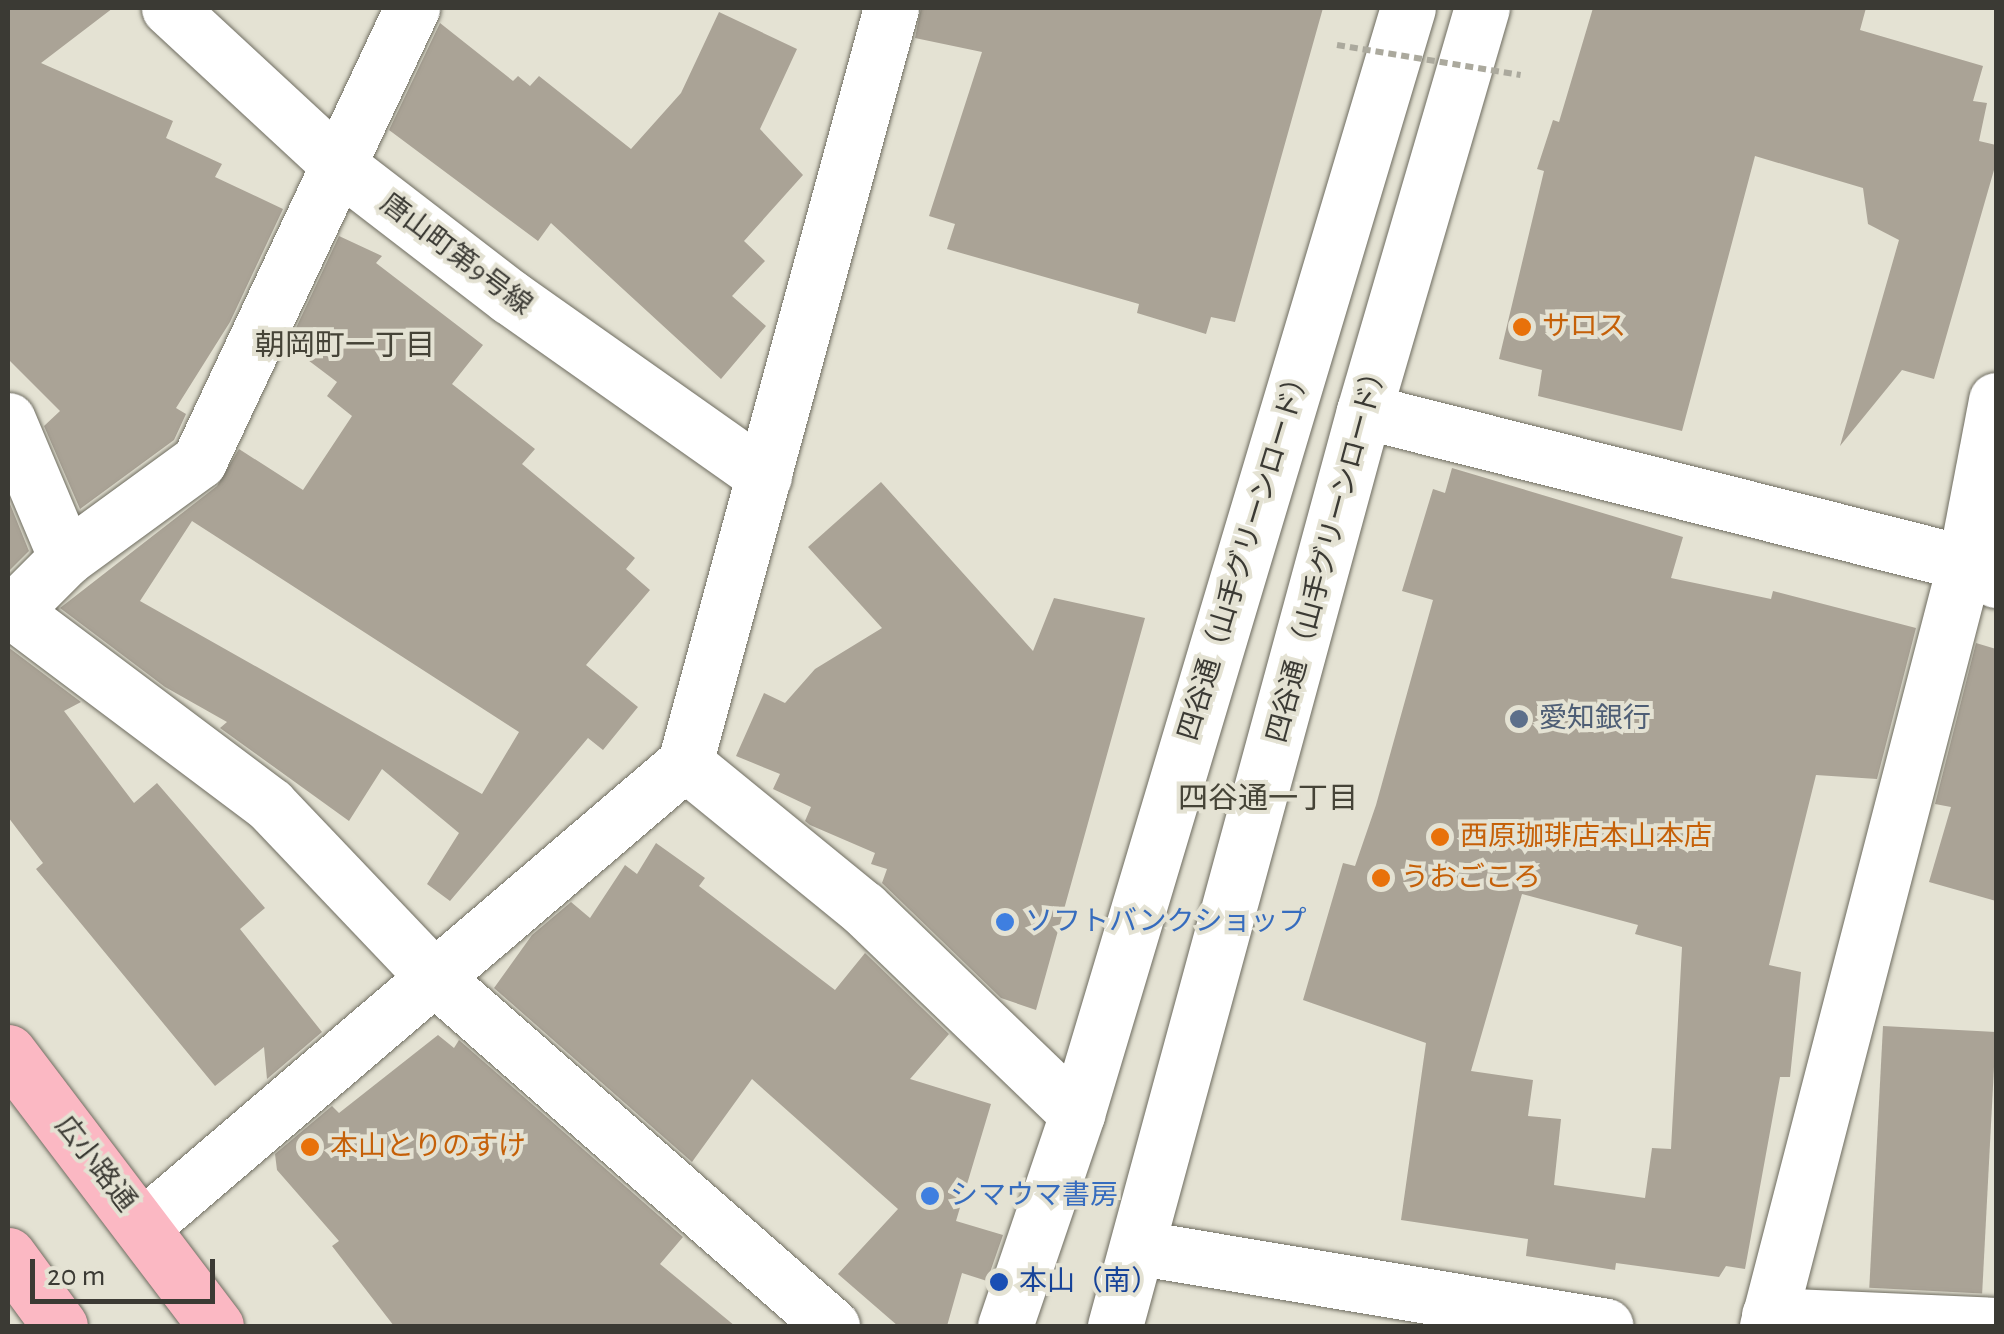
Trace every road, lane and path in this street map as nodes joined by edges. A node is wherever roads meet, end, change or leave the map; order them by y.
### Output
1 (168, 8) edge
2 (412, 8) edge
3 (890, 8) edge
4 (1408, 8) edge
5 (1482, 8) edge
6 (1337, 45) dead end
7 (1521, 75) dead end
8 (341, 167) junction
9 (1996, 400) edge
10 (1364, 411) junction
11 (8, 420) edge
12 (764, 476) junction
13 (66, 558) junction
14 (1981, 572) edge
15 (10, 613) edge
16 (685, 763) junction
17 (435, 978) junction
18 (8, 1052) edge
19 (1077, 1114) junction
20 (143, 1226) junction
21 (1141, 1248) junction
22 (9, 1258) edge
23 (1768, 1321) edge
24 (1996, 1325) edge
25 (60, 1326) edge
26 (216, 1326) edge
27 (832, 1326) edge
28 (1006, 1326) edge
29 (1115, 1326) edge
30 (1606, 1326) edge

1 - 8 street, 唐山町第9号線
2 - 8 street
3 - 12 street
4 - 19 street, 四谷通（山手グリーンロード）
5 - 10 street, 四谷通 （山手グリーンロード）
6 - 7 path, bridge
8 - 12 street, 唐山町第9号線
8 - 13 street
9 - 14 street
10 - 14 street
10 - 21 street, 四谷通 （山手グリーンロード）
11 - 13 street
12 - 16 street
13 - 15 street
14 - 23 street
15 - 17 street
16 - 17 street
16 - 19 street
17 - 20 street
17 - 27 street
18 - 20 main road, 広小路通
19 - 28 street, 四谷通（山手グリーンロード）
20 - 26 main road, 広小路通
21 - 29 street, 四谷通 （山手グリーンロード）
21 - 30 street
22 - 25 main road
23 - 24 street

